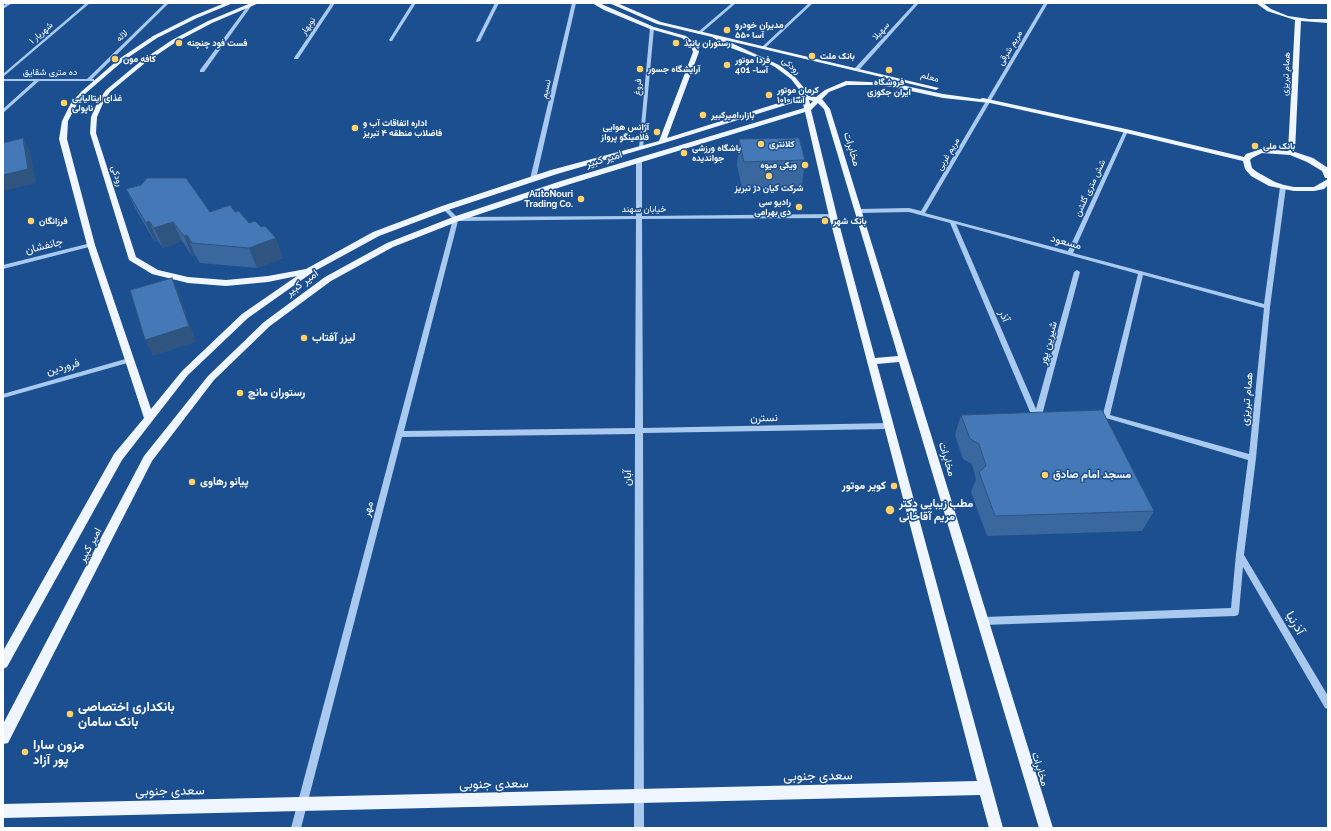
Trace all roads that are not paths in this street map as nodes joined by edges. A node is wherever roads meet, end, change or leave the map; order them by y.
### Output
1 (10, 3) edge
2 (88, 3) edge
3 (167, 3) edge
4 (230, 3) edge
5 (333, 3) edge
6 (414, 3) edge
7 (497, 3) edge
8 (574, 3) edge
9 (595, 3) edge
10 (612, 3) edge
11 (734, 3) edge
12 (811, 3) edge
13 (916, 3) edge
14 (1046, 3) edge
15 (1259, 3) edge
16 (253, 4) edge
17 (222, 7) junction
18 (3, 8) edge
19 (234, 12) junction
20 (1298, 20) junction
21 (1328, 21) edge
22 (652, 28) junction
23 (699, 33) junction
24 (714, 37) junction
25 (390, 40) dead end
26 (478, 41) dead end
27 (764, 47) junction
28 (296, 58) dead end
29 (857, 69) junction
30 (202, 71) dead end
31 (3, 76) edge
32 (3, 80) edge
33 (38, 80) junction
34 (88, 80) junction
35 (96, 80) junction
36 (84, 92) junction
37 (108, 92) junction
38 (805, 97) junction
39 (819, 100) junction
40 (988, 102) junction
41 (808, 109) junction
42 (3, 112) edge
43 (1126, 131) junction
44 (662, 142) junction
45 (641, 148) junction
46 (672, 151) junction
47 (1290, 154) junction
48 (1246, 160) junction
49 (640, 161) junction
50 (1328, 176) edge
51 (533, 179) junction
52 (1328, 181) edge
53 (1283, 187) junction
54 (445, 208) junction
55 (859, 211) junction
56 (922, 214) junction
57 (833, 216) junction
58 (640, 218) junction
59 (456, 219) junction
60 (952, 222) junction
61 (91, 245) junction
62 (1070, 253) junction
63 (3, 267) edge
64 (310, 270) junction
65 (1077, 272) dead end
66 (1142, 272) junction
67 (1266, 307) junction
68 (904, 359) junction
69 (129, 360) junction
70 (872, 361) junction
71 (3, 396) edge
72 (1091, 416) edge
73 (1106, 416) junction
74 (149, 418) junction
75 (1041, 419) joint
76 (889, 426) junction
77 (639, 432) junction
78 (399, 434) junction
79 (1252, 458) junction
80 (1240, 554) junction
81 (984, 621) junction
82 (3, 663) edge
83 (1328, 705) edge
84 (3, 738) edge
85 (985, 788) junction
86 (639, 796) junction
87 (302, 804) junction
88 (3, 811) edge
89 (296, 828) edge
90 (639, 828) edge
91 (996, 828) edge
92 (1046, 828) edge

1 - 18 street
2 - 31 street, شهریار ۱
3 - 34 street, لاله
4 - 17 main road
5 - 28 street, نوبهار
6 - 25 street
7 - 26 street
8 - 51 street, نسیم
9 - 22 main road
10 - 23 main road, معلم
11 - 23 street
12 - 27 street
13 - 29 street, سهیلا
14 - 40 street, مریم شرقی
15 - 20 main road
16 - 19 main road, رودکى
16 - 30 street
17 - 19 main road
17 - 35 main road
19 - 37 main road, رودکى
20 - 21 main road
20 - 47 main road, همام تبریزی
22 - 44 main road
22 - 45 street, فروغ
23 - 24 main road, معلم
24 - 27 main road, معلم
24 - 38 main road, رودکی
27 - 29 main road, معلم
29 - 40 main road, معلم
32 - 33 street, ده متری شقایق
33 - 34 street, ده متری شقایق
33 - 42 street
34 - 35 street, ده متری شقایق
35 - 36 main road
36 - 37 main road
36 - 61 main road
37 - 64 main road, رودکى
38 - 39 main road
38 - 41 main road
38 - 44 main road, امیر کبیر
39 - 40 main road, امیر کبیر
39 - 41 main road, امیر کبیر
39 - 55 main road, مخابرات
40 - 43 main road, معلم
40 - 56 street, مریم غربی
41 - 46 main road, امیر کبیر
41 - 57 main road
43 - 48 main road, معلم
43 - 62 street, شش متری گلشن
44 - 45 main road, امیر کبیر
44 - 46 main road
45 - 51 main road, امیر کبیر
46 - 49 main road, امیر کبیر
47 - 48 main road
47 - 50 main road
48 - 53 main road
49 - 58 street, آبان
49 - 59 main road, امیر کبیر
51 - 54 main road, امیر کبیر
52 - 53 main road
53 - 67 street, همام تبریزی
54 - 59 street
54 - 64 main road, امیر کبیر
55 - 56 street, مسعود
55 - 68 main road, مخابرات
56 - 60 street, مسعود
57 - 58 street, خیابان سهند
57 - 70 main road
58 - 59 street, خیابان سهند
58 - 77 street, آبان
59 - 78 street, مهر
59 - 84 main road, امیر کبیر
60 - 62 street, مسعود
60 - 75 street, آذر
61 - 63 street, جانفشان
61 - 69 main road
62 - 66 street, مسعود
64 - 74 main road, امیر کبیر
65 - 75 street, شیرین پور
66 - 67 street, مسعود
66 - 73 street
67 - 79 street, همام تبریزی
68 - 70 main road
68 - 81 main road, مخابرات
69 - 71 street, فروردین
69 - 74 main road
70 - 76 main road
72 - 73 street
73 - 79 street
74 - 82 main road, امیر کبیر
76 - 77 street, نسترن
76 - 85 main road
77 - 78 street, نسترن
77 - 86 street, آبان
78 - 87 street, مهر
79 - 80 street, همام تبریزی
80 - 81 street, همام تبریزی
80 - 83 street, آذرنیا
81 - 92 main road, مخابرات
85 - 86 main road, سعدى جنوبی
85 - 91 main road
86 - 87 main road, سعدى جنوبی
86 - 90 street, آبان
87 - 88 main road, سعدى جنوبی
87 - 89 street, مهر

